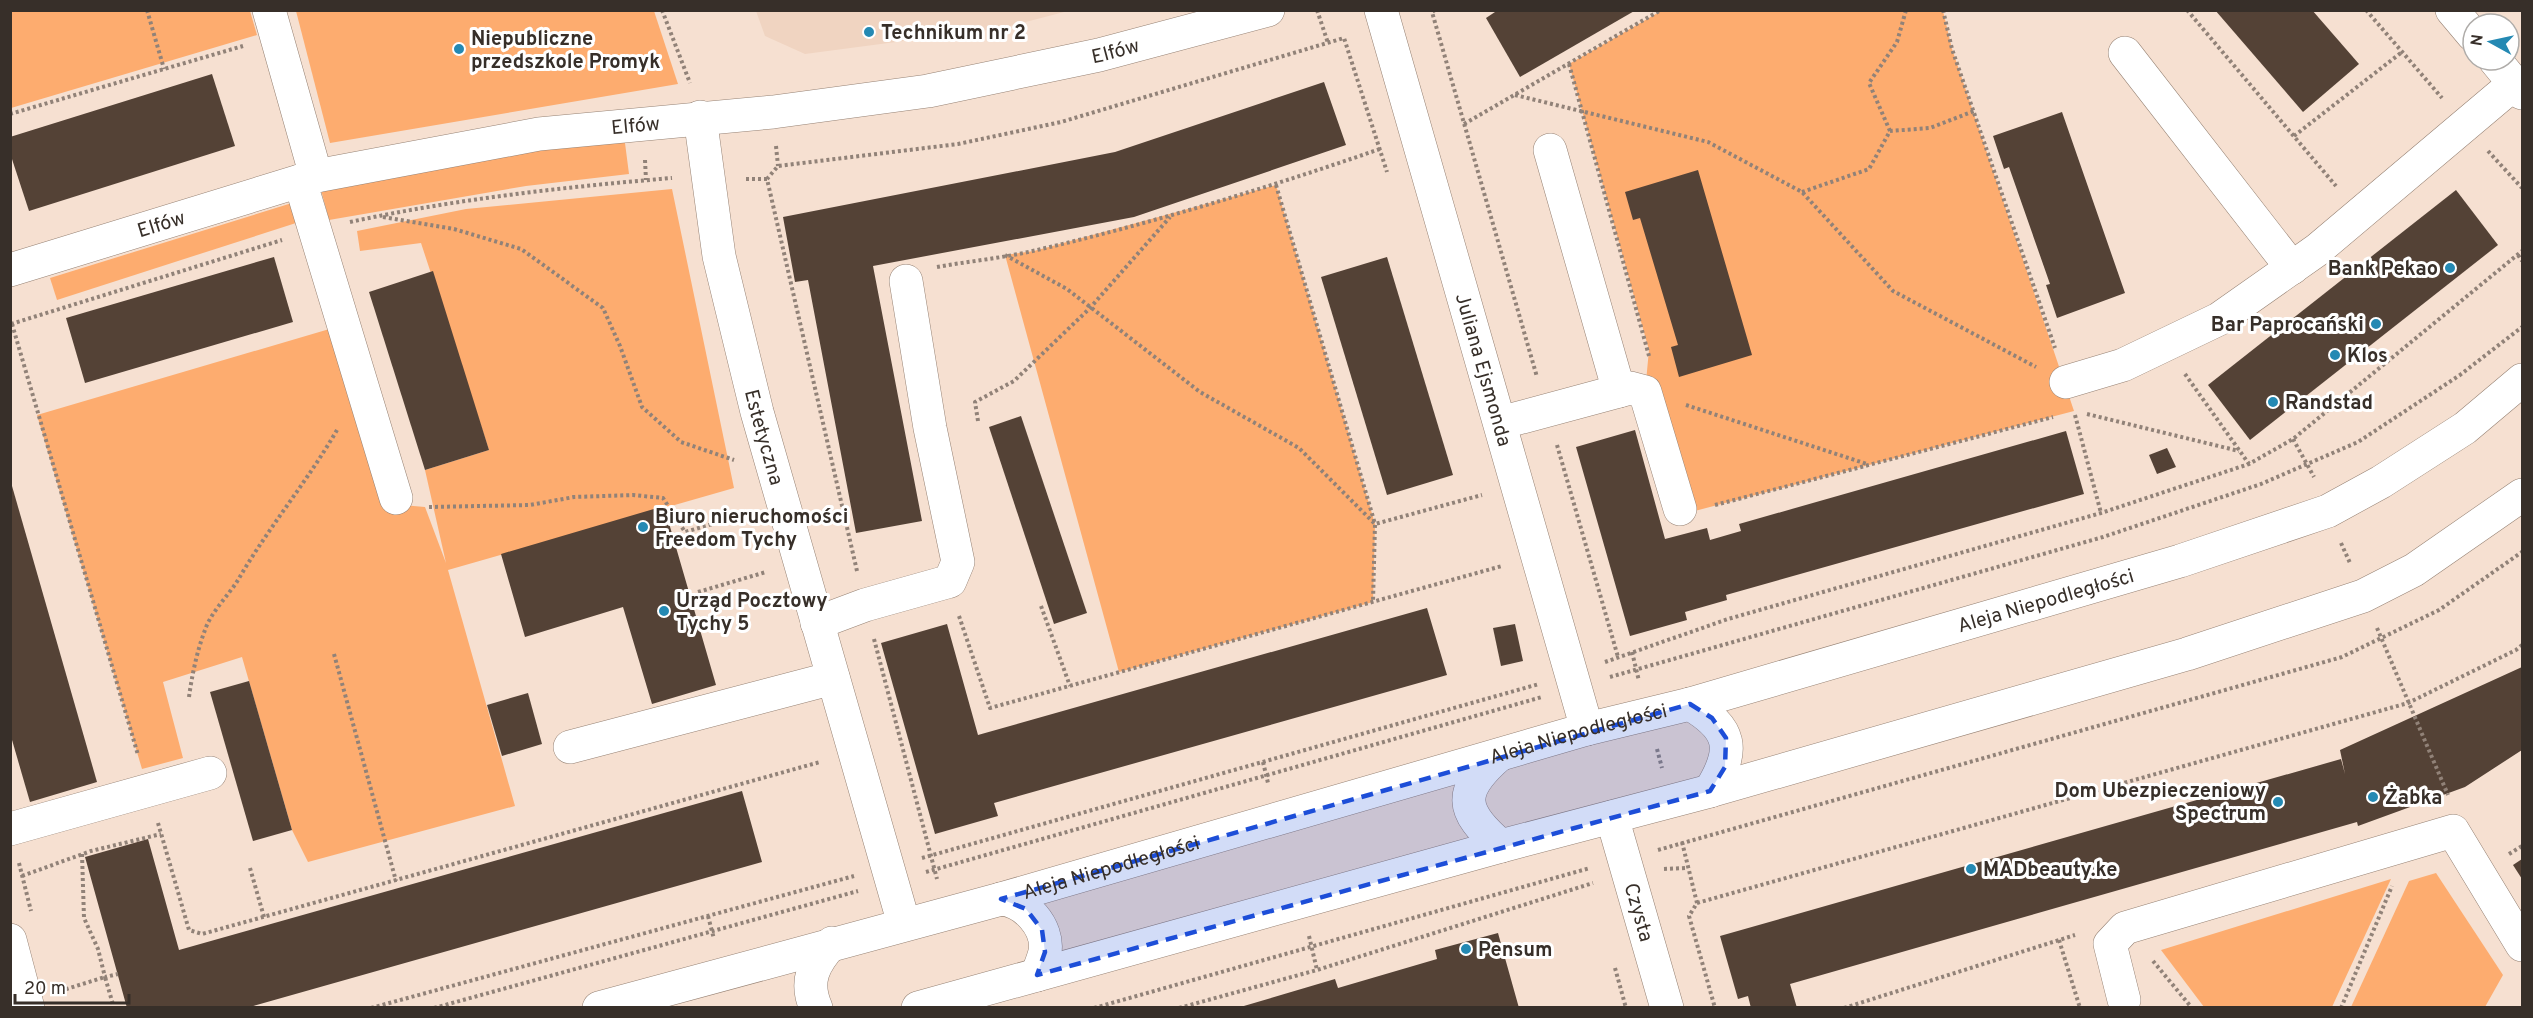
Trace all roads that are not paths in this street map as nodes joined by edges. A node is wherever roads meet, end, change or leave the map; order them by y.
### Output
1 (1268, 10) edge
2 (1381, 10) edge
3 (273, 24) edge
4 (2125, 53) dead end
5 (2511, 79) edge
6 (696, 103) junction
7 (1551, 150) dead end
8 (308, 178) junction
9 (2292, 268) junction
10 (10, 270) edge
11 (906, 280) road end
12 (2523, 380) edge
13 (1632, 392) junction
14 (2070, 396) road end
15 (1500, 423) junction
16 (2523, 495) edge
17 (396, 498) road end
18 (1680, 509) road end
19 (818, 623) junction
20 (833, 678) junction
21 (1690, 704) junction
22 (1587, 729) junction
23 (570, 747) dead end
24 (1499, 755) junction
25 (210, 773) dead end
26 (1710, 790) junction
27 (1612, 817) junction
28 (10, 829) edge
29 (1501, 846) junction
30 (1001, 899) junction
31 (904, 924) junction
32 (10, 940) edge
33 (832, 944) junction
34 (2523, 945) edge
35 (1037, 975) junction
36 (41, 1000) edge
37 (2124, 1000) dead end
38 (954, 1003) edge
39 (599, 1008) edge
40 (816, 1008) edge
41 (918, 1008) edge
42 (1667, 1008) edge

1 - 6 street, Elfów
2 - 15 street, Juliana Ejsmonda
3 - 8 street
4 - 9 street
5 - 9 street
6 - 8 street, Elfów
6 - 19 street, Estetyczna
7 - 13 street
8 - 10 street, Elfów
8 - 17 street
9 - 14 street
11 - 19 street
12 - 21 street, Aleja Niepodległości
13 - 15 street
13 - 18 street
15 - 22 street, Juliana Ejsmonda
16 - 26 street
19 - 20 street, Estetyczna
20 - 23 street
20 - 31 street, Estetyczna
21 - 22 street, Aleja Niepodległości
21 - 26 street
22 - 24 street, Aleja Niepodległości
24 - 29 street
24 - 30 street, Aleja Niepodległości
25 - 28 street
26 - 27 street
27 - 29 street
27 - 42 street, Czysta
29 - 35 street
30 - 31 street, Aleja Niepodległości
30 - 35 street
31 - 33 street, Aleja Niepodległości
32 - 36 street
33 - 39 street, Aleja Niepodległości
33 - 40 street
34 - 37 street
35 - 38 street
38 - 41 street

